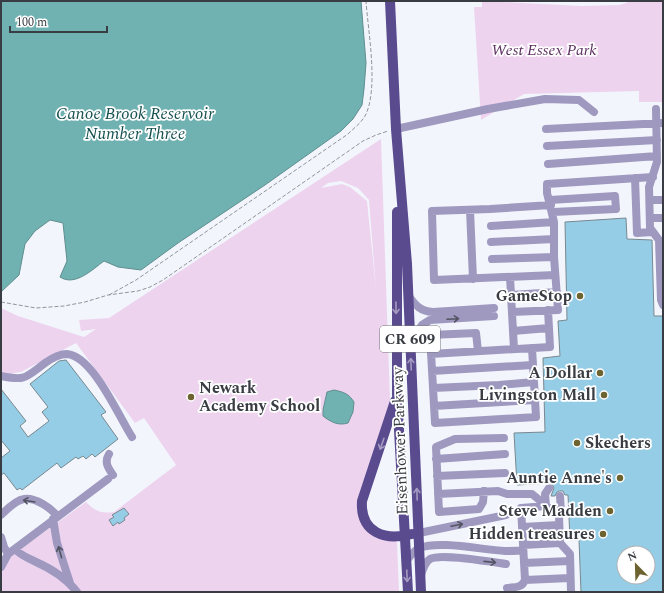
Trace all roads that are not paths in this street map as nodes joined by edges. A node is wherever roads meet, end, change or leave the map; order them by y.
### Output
1 (390, 1) edge
2 (656, 109) dead end
3 (594, 112) dead end
4 (660, 123) edge
5 (396, 129) junction
6 (546, 129) dead end
7 (657, 140) junction
8 (397, 146) junction
9 (547, 146) dead end
10 (657, 156) junction
11 (548, 164) dead end
12 (653, 176) junction
13 (635, 178) junction
14 (650, 200) junction
15 (663, 200) edge
16 (551, 206) junction
17 (470, 210) junction
18 (650, 218) junction
19 (663, 218) edge
20 (554, 222) junction
21 (491, 226) dead end
22 (658, 236) edge
23 (554, 239) junction
24 (491, 242) dead end
25 (661, 254) edge
26 (554, 257) junction
27 (492, 259) dead end
28 (661, 271) edge
29 (555, 275) junction
30 (510, 277) junction
31 (473, 279) junction
32 (662, 289) edge
33 (557, 292) junction
34 (511, 295) junction
35 (408, 296) junction
36 (663, 305) edge
37 (548, 310) junction
38 (512, 312) junction
39 (549, 328) junction
40 (513, 331) junction
41 (410, 342) junction
42 (532, 348) junction
43 (514, 349) junction
44 (478, 351) junction
45 (431, 354) junction
46 (533, 365) junction
47 (432, 371) junction
48 (1, 376) edge
49 (534, 382) junction
50 (433, 388) junction
51 (397, 394) junction
52 (535, 400) junction
53 (434, 406) junction
54 (132, 437) dead end
55 (504, 438) dead end
56 (110, 454) dead end
57 (505, 454) dead end
58 (436, 459) junction
59 (505, 472) dead end
60 (437, 476) junction
61 (549, 488) dead end
62 (484, 491) junction
63 (438, 494) junction
64 (560, 496) dead end
65 (546, 506) junction
66 (506, 515) dead end
67 (1, 516) edge
68 (559, 516) junction
69 (55, 518) junction
70 (559, 525) junction
71 (522, 527) junction
72 (419, 533) junction
73 (405, 536) junction
74 (1, 537) edge
75 (560, 543) junction
76 (419, 548) junction
77 (523, 548) junction
78 (11, 552) junction
79 (406, 561) junction
80 (570, 561) junction
81 (524, 563) junction
82 (506, 564) dead end
83 (1, 567) edge
84 (420, 576) junction
85 (570, 578) junction
86 (525, 580) junction
87 (70, 583) junction
88 (507, 588) dead end
89 (77, 592) edge
90 (408, 592) edge
91 (421, 592) edge
92 (571, 592) edge

1 - 5 main road, Eisenhower Parkway / CR 609
2 - 4 lane
3 - 5 lane
4 - 6 lane
4 - 7 lane
5 - 8 main road, Eisenhower Parkway / CR 609
7 - 9 lane
7 - 10 lane
8 - 35 main road, Eisenhower Parkway / CR 609
8 -> 51 main road, Eisenhower Parkway / CR 609
10 - 11 lane
10 - 12 lane
12 - 13 lane
12 - 14 lane
13 - 16 lane
13 - 22 lane
14 - 15 lane
14 - 18 lane
16 - 16 lane
16 - 17 lane
16 - 20 lane
17 - 31 lane
17 - 31 lane
18 - 19 lane
18 - 22 lane
20 - 21 lane
20 - 23 lane
22 - 25 lane
23 - 24 lane
23 - 26 lane
25 - 28 lane
26 - 27 lane
26 - 29 lane
28 - 32 lane
29 - 30 lane
29 - 33 lane
30 - 31 lane
30 - 34 lane
32 - 36 lane
33 - 34 lane
33 - 37 lane
34 - 38 lane
35 - 41 main road, Eisenhower Parkway / CR 609
41 -> 35 lane
37 - 38 lane
37 - 39 lane
38 - 40 lane
39 - 40 lane
39 - 42 lane
40 - 43 lane
72 -> 41 main road, Eisenhower Parkway / CR 609
42 - 43 lane
42 - 46 lane
43 - 44 lane
44 - 45 lane
44 - 45 lane
45 - 47 lane
46 - 47 lane
46 - 49 lane
47 - 50 lane
48 - 54 lane
49 - 50 lane
49 - 52 lane
50 - 53 lane
51 - 73 main road, Eisenhower Parkway / CR 609
51 -> 73 main road
52 - 53 lane
52 - 53 lane
55 - 58 lane
56 - 69 lane
57 - 58 lane
58 - 60 lane
59 - 60 lane
60 - 63 lane
61 - 65 lane
62 - 63 lane
62 - 63 lane
62 - 65 lane
64 - 68 lane
65 - 68 lane
65 - 71 lane
72 -> 66 lane
69 -> 67 lane
68 - 70 lane
69 - 78 lane
87 -> 69 lane
70 - 71 lane
70 - 75 lane
71 - 77 lane
72 - 73 main road
72 - 76 main road, Eisenhower Parkway / CR 609
73 - 79 main road, Eisenhower Parkway / CR 609
74 - 78 lane
75 - 77 lane
75 - 80 lane
76 - 77 lane
76 - 79 lane
76 - 84 main road, Eisenhower Parkway / CR 609
77 - 81 lane
78 - 83 lane
78 - 87 lane
79 -> 90 main road, Eisenhower Parkway / CR 609
80 - 81 lane
80 - 85 lane
81 - 86 lane
84 -> 82 lane
84 - 91 main road, Eisenhower Parkway / CR 609
85 - 86 lane
85 - 92 lane
86 - 88 lane
87 - 89 lane

